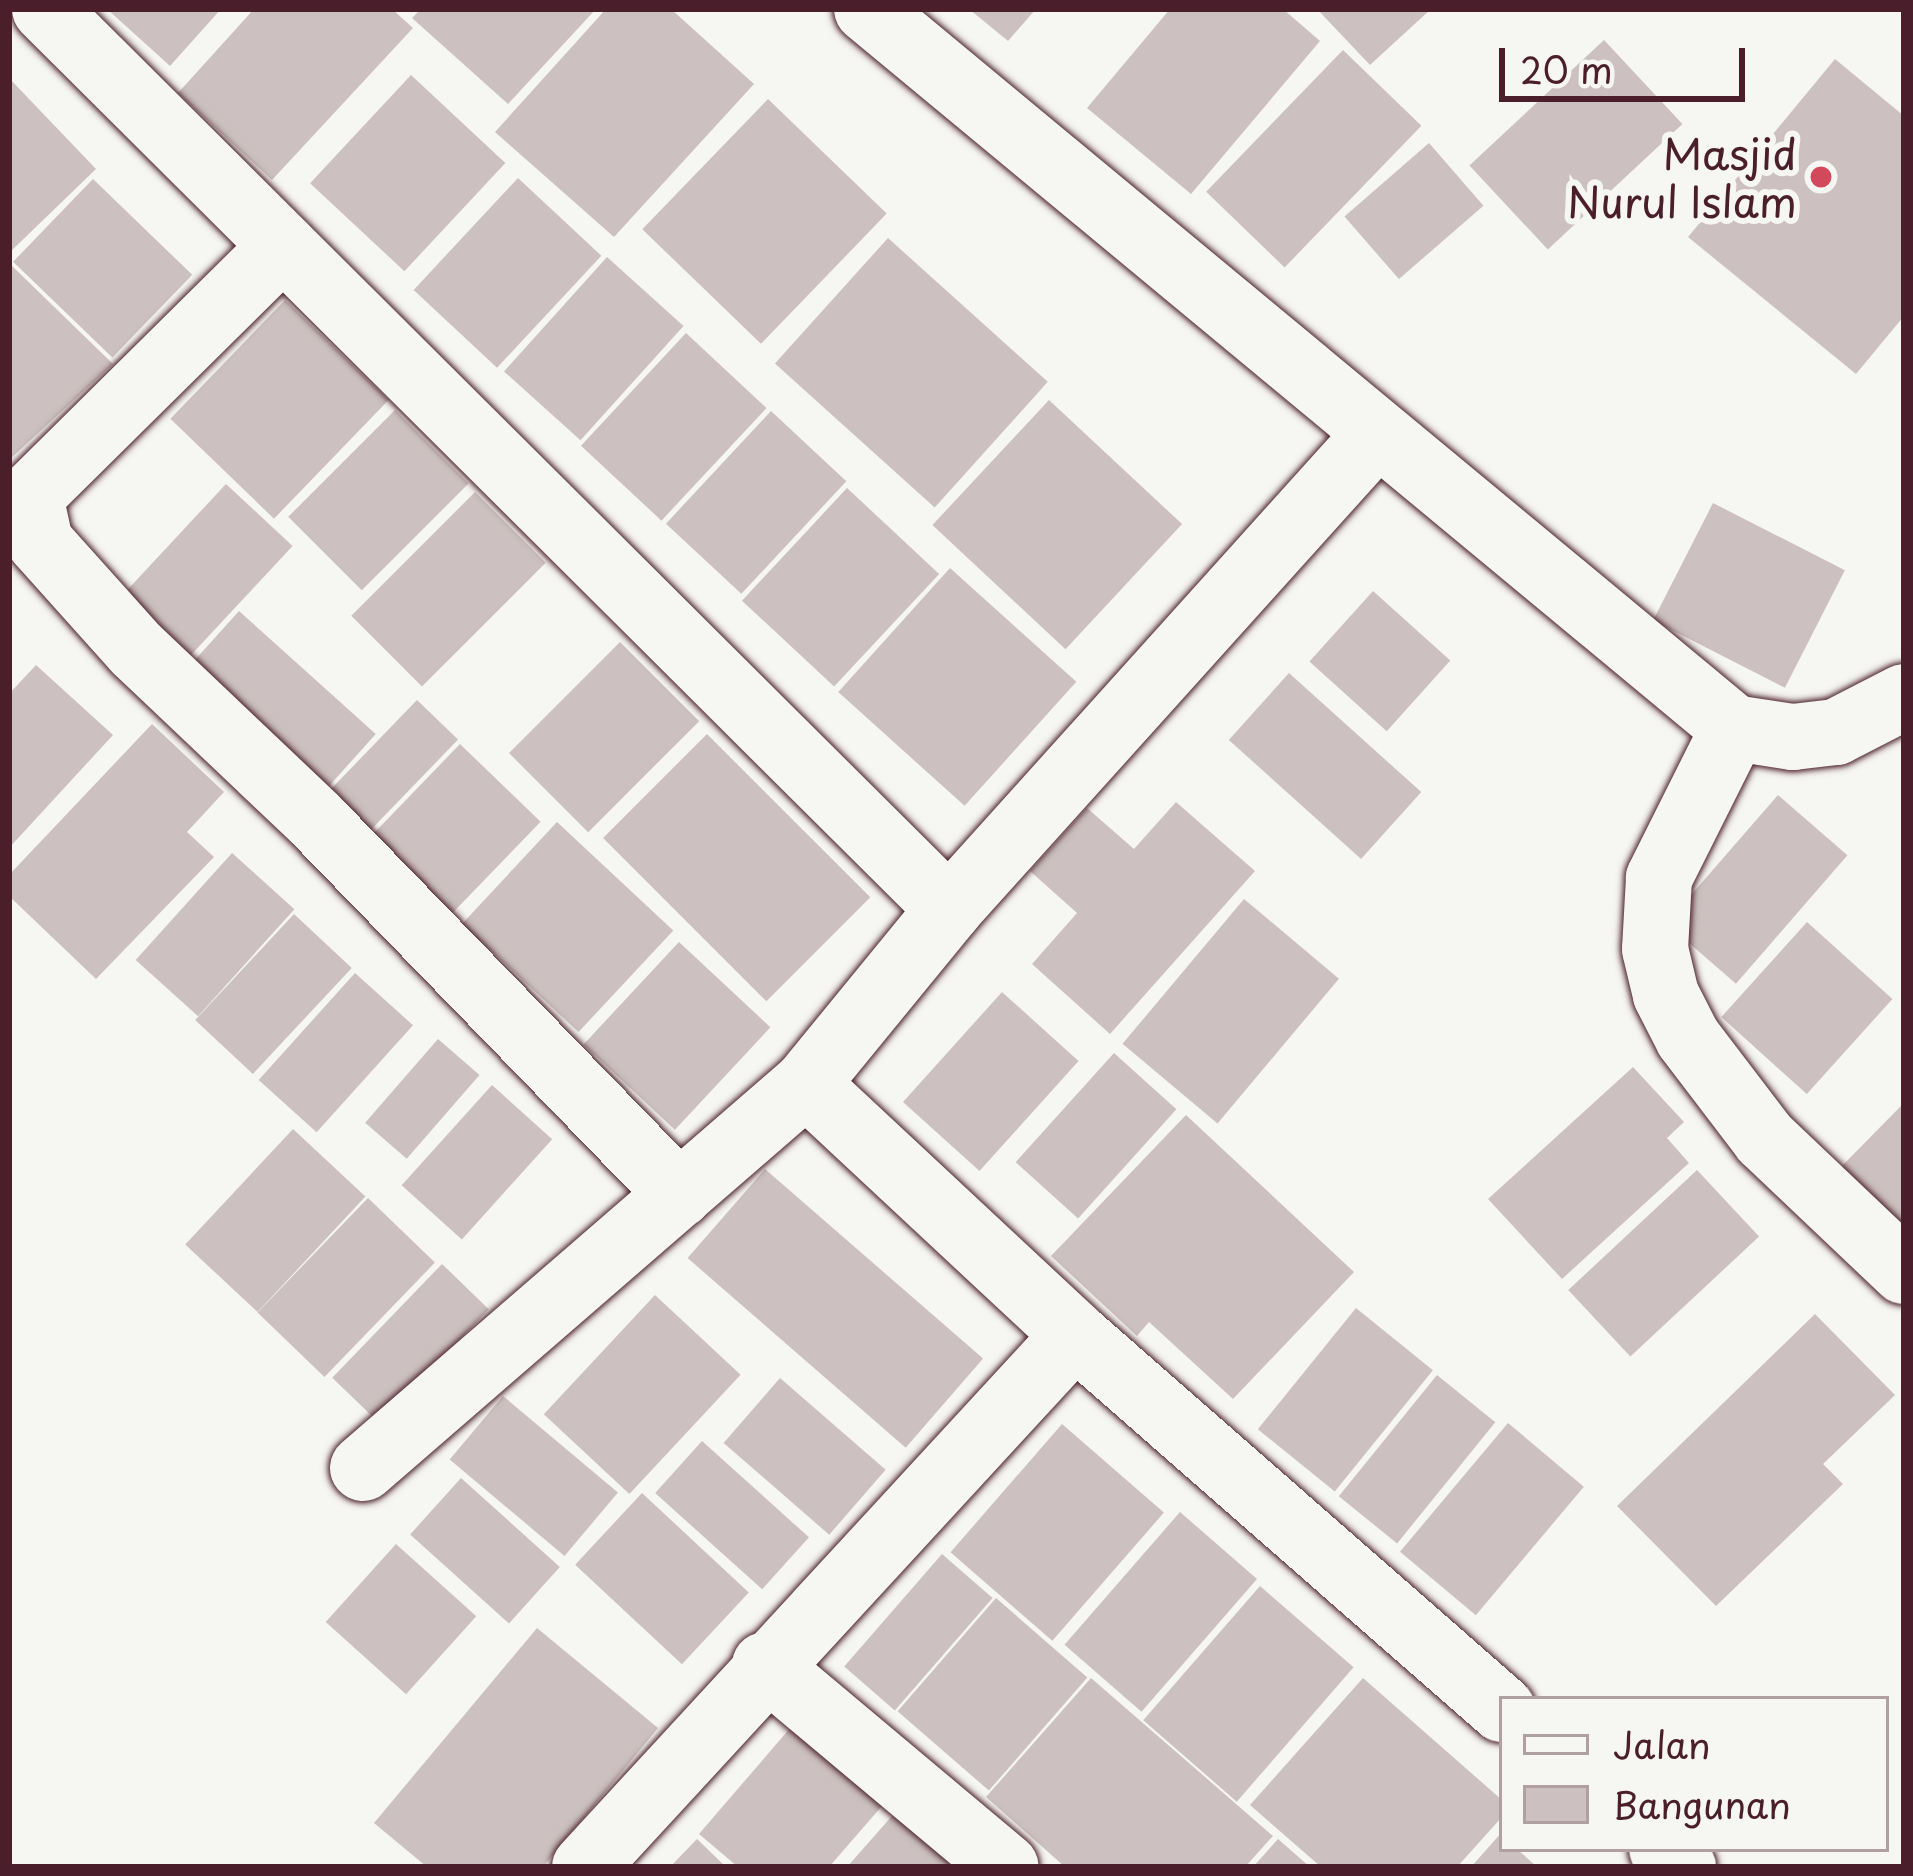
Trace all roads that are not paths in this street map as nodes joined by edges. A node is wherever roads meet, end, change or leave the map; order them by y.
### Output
1 (45, 9) edge
2 (866, 9) edge
3 (283, 246) junction
4 (1375, 436) junction
5 (1904, 697) edge
6 (1734, 728) junction
7 (949, 909) junction
8 (806, 1084) junction
9 (680, 1194) junction
10 (1904, 1271) edge
11 (1075, 1335) junction
12 (363, 1468) dead end
13 (766, 1665) junction
14 (1499, 1706) edge
15 (585, 1867) edge
16 (1006, 1867) edge

1 - 3 street
2 - 4 street
3 - 7 street
3 - 9 street
4 - 6 street
4 - 7 street
5 - 6 street
6 - 10 street
7 - 8 street
8 - 9 street
8 - 11 street
9 - 12 street
11 - 13 street
11 - 14 street
13 - 15 street
13 - 16 street

